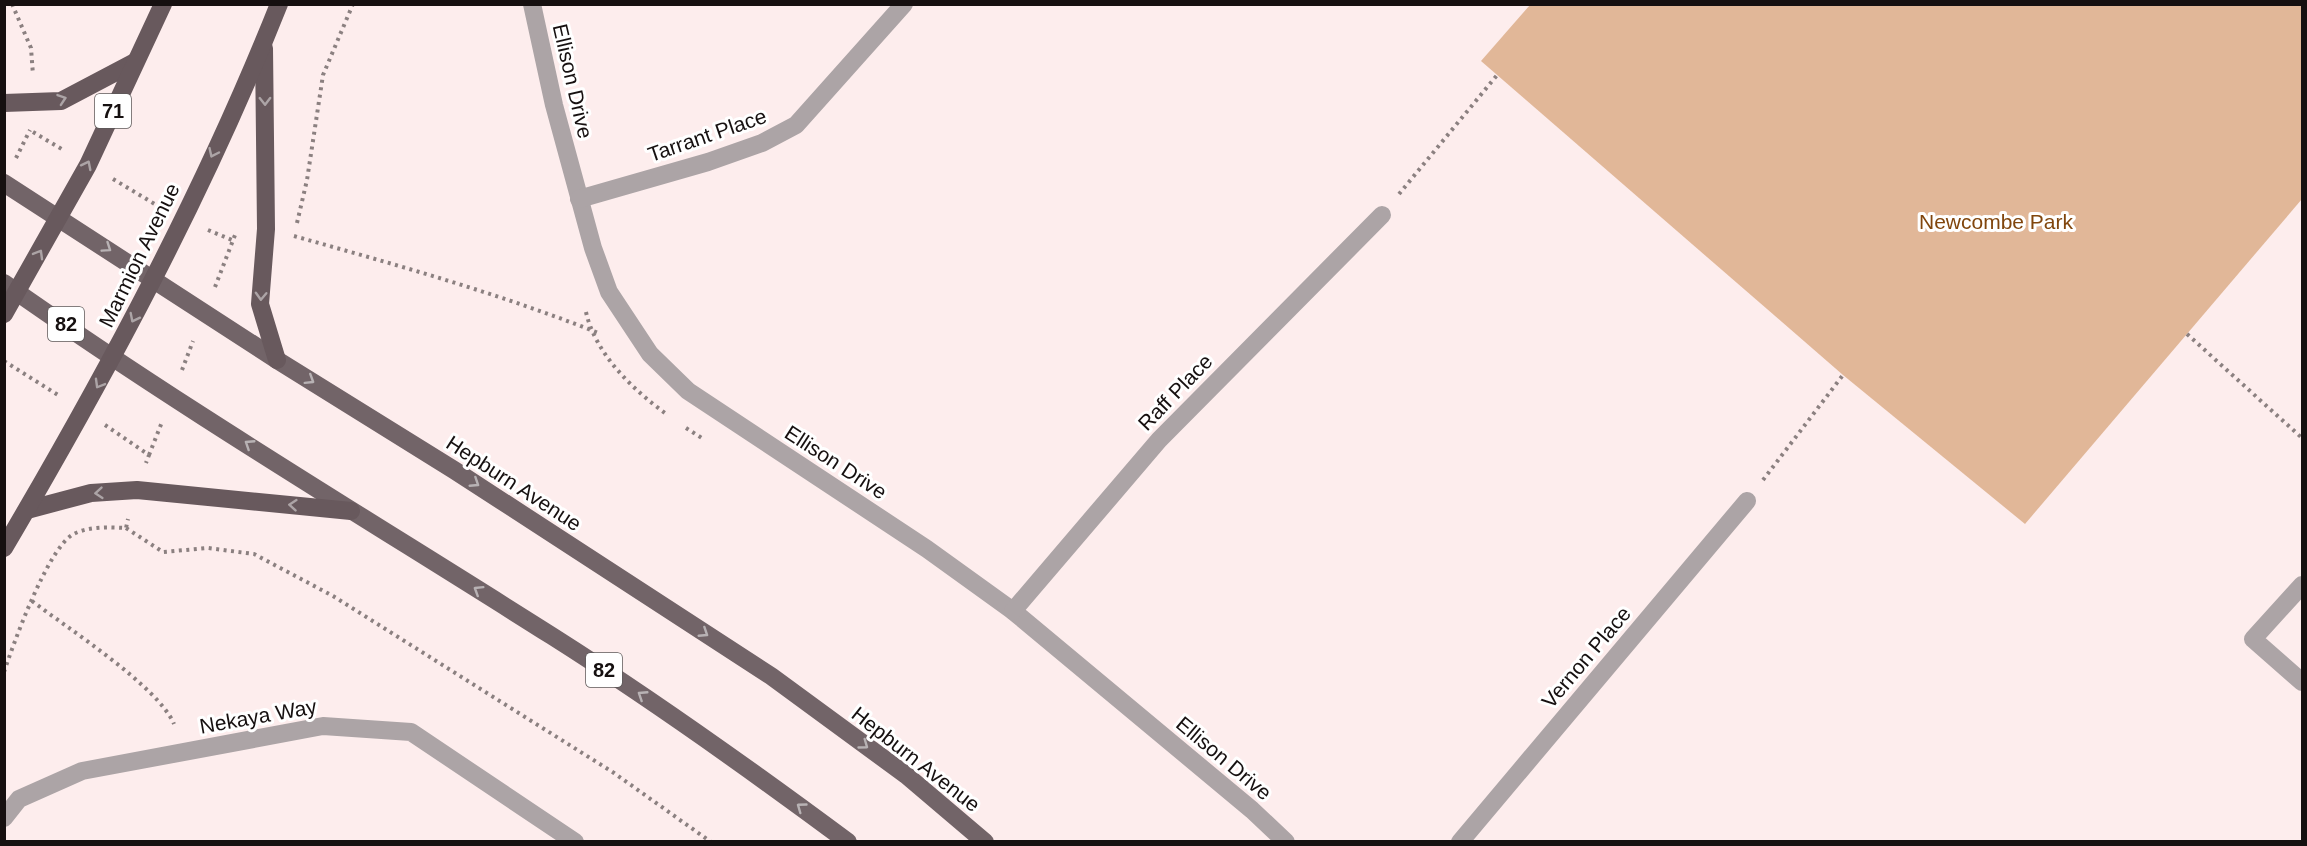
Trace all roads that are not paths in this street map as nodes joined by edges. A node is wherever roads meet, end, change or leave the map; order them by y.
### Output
1 (163, 4) edge
2 (279, 4) edge
3 (532, 4) edge
4 (904, 4) edge
5 (264, 43) junction
6 (135, 62) junction
7 (4, 103) edge
8 (4, 183) edge
9 (579, 199) junction
10 (1382, 215) road end
11 (60, 217) junction
12 (154, 279) junction
13 (11, 287) edge
14 (4, 314) edge
15 (114, 356) junction
16 (277, 360) junction
17 (1747, 501) road end
18 (27, 510) junction
19 (351, 511) junction
20 (4, 548) edge
21 (2302, 585) edge
22 (1013, 610) junction
23 (2302, 682) edge
24 (4, 818) edge
25 (575, 842) edge
26 (848, 842) edge
27 (985, 842) edge
28 (1286, 842) edge
29 (1460, 842) edge

1 - 6 highway, 71
2 - 5 highway, Marmion Avenue
3 - 9 street, Ellison Drive
4 - 9 street, Tarrant Place
5 -> 12 highway, Marmion Avenue
5 -> 16 highway
7 -> 6 highway
11 -> 6 highway, 71
8 - 11 main road, Hepburn Avenue
9 - 22 street, Ellison Drive
10 - 22 street, Raff Place
11 -> 12 main road, Hepburn Avenue
13 -> 11 highway, 71
12 -> 15 highway, Marmion Avenue
12 - 16 main road, Hepburn Avenue
13 - 14 highway, 71
13 - 15 main road, 82
15 -> 18 highway, Marmion Avenue
19 -> 15 main road, 82
16 -> 27 main road, Hepburn Avenue
17 - 29 street, Vernon Place
19 -> 18 highway
18 - 20 highway, Marmion Avenue
26 -> 19 main road, 82
21 - 23 street
22 - 28 street, Ellison Drive
24 - 25 street, Nekaya Way

